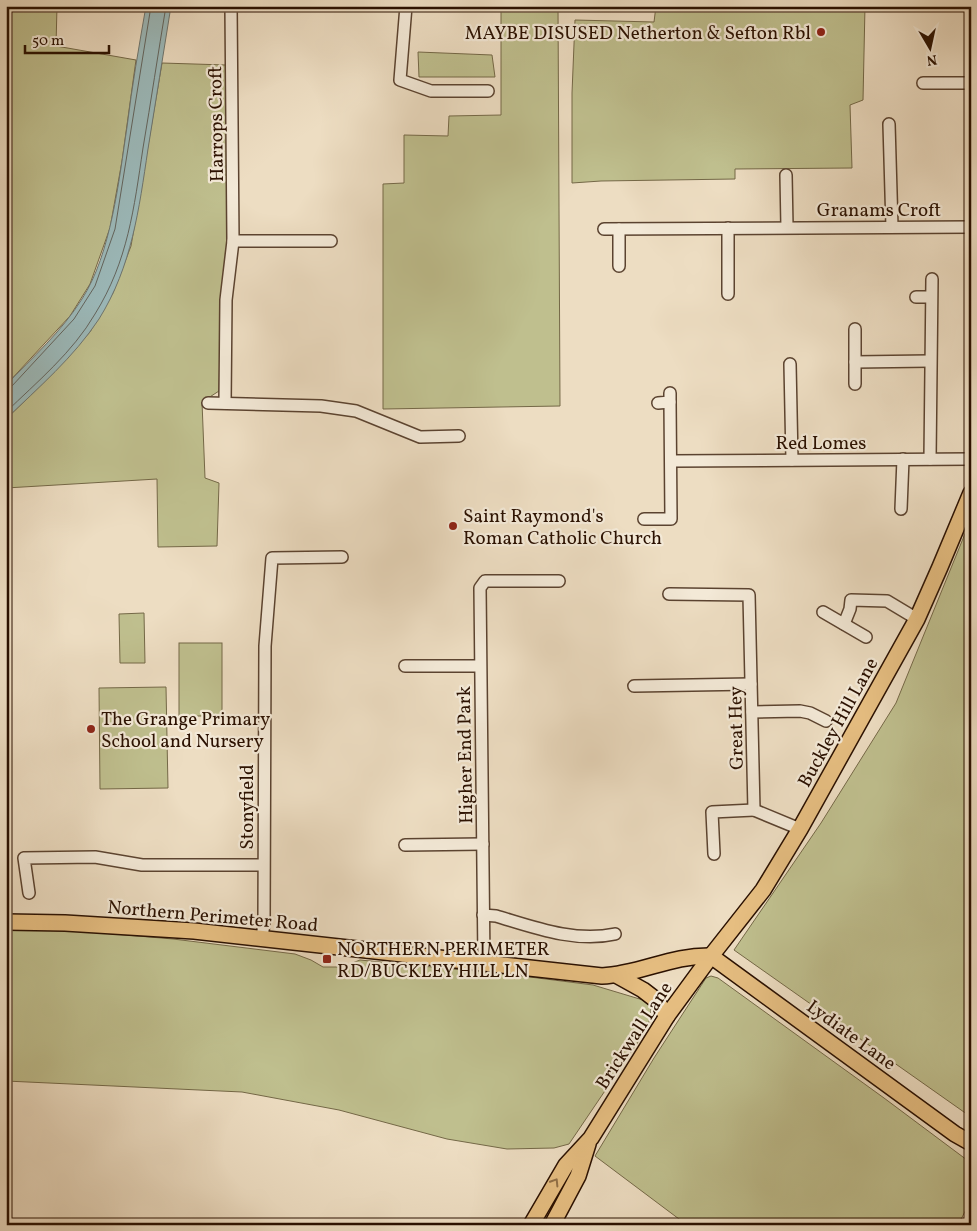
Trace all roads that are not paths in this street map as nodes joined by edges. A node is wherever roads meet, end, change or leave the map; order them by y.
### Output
1 (231, 6) edge
2 (406, 6) edge
3 (971, 83) edge
4 (922, 84) dead end
5 (488, 91) dead end
6 (889, 124) dead end
7 (786, 175) dead end
8 (787, 227) junction
9 (892, 227) junction
10 (971, 227) edge
11 (619, 228) junction
12 (728, 228) junction
13 (604, 229) dead end
14 (234, 241) junction
15 (331, 241) dead end
16 (619, 266) dead end
17 (932, 278) dead end
18 (728, 294) dead end
19 (916, 297) dead end
20 (932, 297) junction
21 (855, 329) dead end
22 (930, 361) junction
23 (855, 362) junction
24 (790, 364) dead end
25 (855, 384) dead end
26 (208, 403) dead end
27 (225, 403) junction
28 (658, 403) dead end
29 (459, 436) dead end
30 (903, 459) junction
31 (930, 459) junction
32 (971, 459) edge
33 (792, 460) junction
34 (671, 461) junction
35 (971, 492) edge
36 (901, 508) dead end
37 (644, 518) dead end
38 (342, 557) dead end
39 (559, 581) dead end
40 (668, 594) dead end
41 (823, 612) dead end
42 (917, 619) junction
43 (844, 624) junction
44 (866, 637) dead end
45 (405, 666) dead end
46 (480, 666) junction
47 (751, 684) junction
48 (634, 686) dead end
49 (752, 712) junction
50 (826, 721) dead end
51 (754, 810) junction
52 (800, 829) junction
53 (483, 844) junction
54 (405, 845) dead end
55 (714, 854) dead end
56 (264, 865) junction
57 (29, 893) dead end
58 (483, 915) junction
59 (6, 922) edge
60 (615, 934) dead end
61 (262, 937) junction
62 (711, 956) junction
63 (484, 962) junction
64 (616, 975) junction
65 (667, 1016) junction
66 (590, 1138) junction
67 (971, 1143) edge
68 (531, 1225) edge
69 (552, 1225) edge

1 - 14 street, Harrops Croft
2 - 5 street
3 - 4 street
6 - 9 street
7 - 8 street
8 - 9 street, Granams Croft
8 - 12 street, Granams Croft
9 - 10 street, Granams Croft
11 - 12 street, Granams Croft
11 - 13 street, Granams Croft
11 - 16 street
12 - 18 street
14 - 15 street
14 - 27 street, Harrops Croft
17 - 20 street
19 - 20 street
20 - 22 street
21 - 23 street
22 - 23 street
22 - 31 street
23 - 25 street
24 - 33 street
26 - 27 street
27 - 29 street
28 - 34 street
30 - 31 street, Red Lomes
30 - 33 street, Red Lomes
30 - 36 street
31 - 32 street, Red Lomes
33 - 34 street, Red Lomes
34 - 37 street
35 - 42 main road, Buckley Hill Lane
38 - 56 street, Stonyfield
39 - 46 street, Higher End Park
40 - 47 street, Great Hey
41 - 43 street
42 - 43 street
42 - 52 main road, Buckley Hill Lane
43 - 44 street
45 - 46 street, Higher End Park
46 - 53 street, Higher End Park
47 - 48 street
47 - 49 street, Great Hey
49 - 50 street
49 - 51 street, Great Hey
51 - 52 street
51 - 55 street
52 - 62 main road, Buckley Hill Lane
53 - 54 street, Higher End Park
53 - 58 street, Higher End Park
56 - 57 street
56 - 61 street, Stonyfield
58 - 60 street
58 - 63 street, Higher End Park
59 - 61 main road, Northern Perimeter Road
61 - 63 main road, Northern Perimeter Road
62 - 64 main road, Northern Perimeter Road
62 - 65 main road, Brickwall Lane
62 - 67 main road, Lydiate Lane
63 - 64 main road, Northern Perimeter Road
64 - 65 main road
65 - 66 main road, Brickwall Lane
68 -> 66 main road, Brickwall Lane
66 - 69 main road, Brickwall Lane

